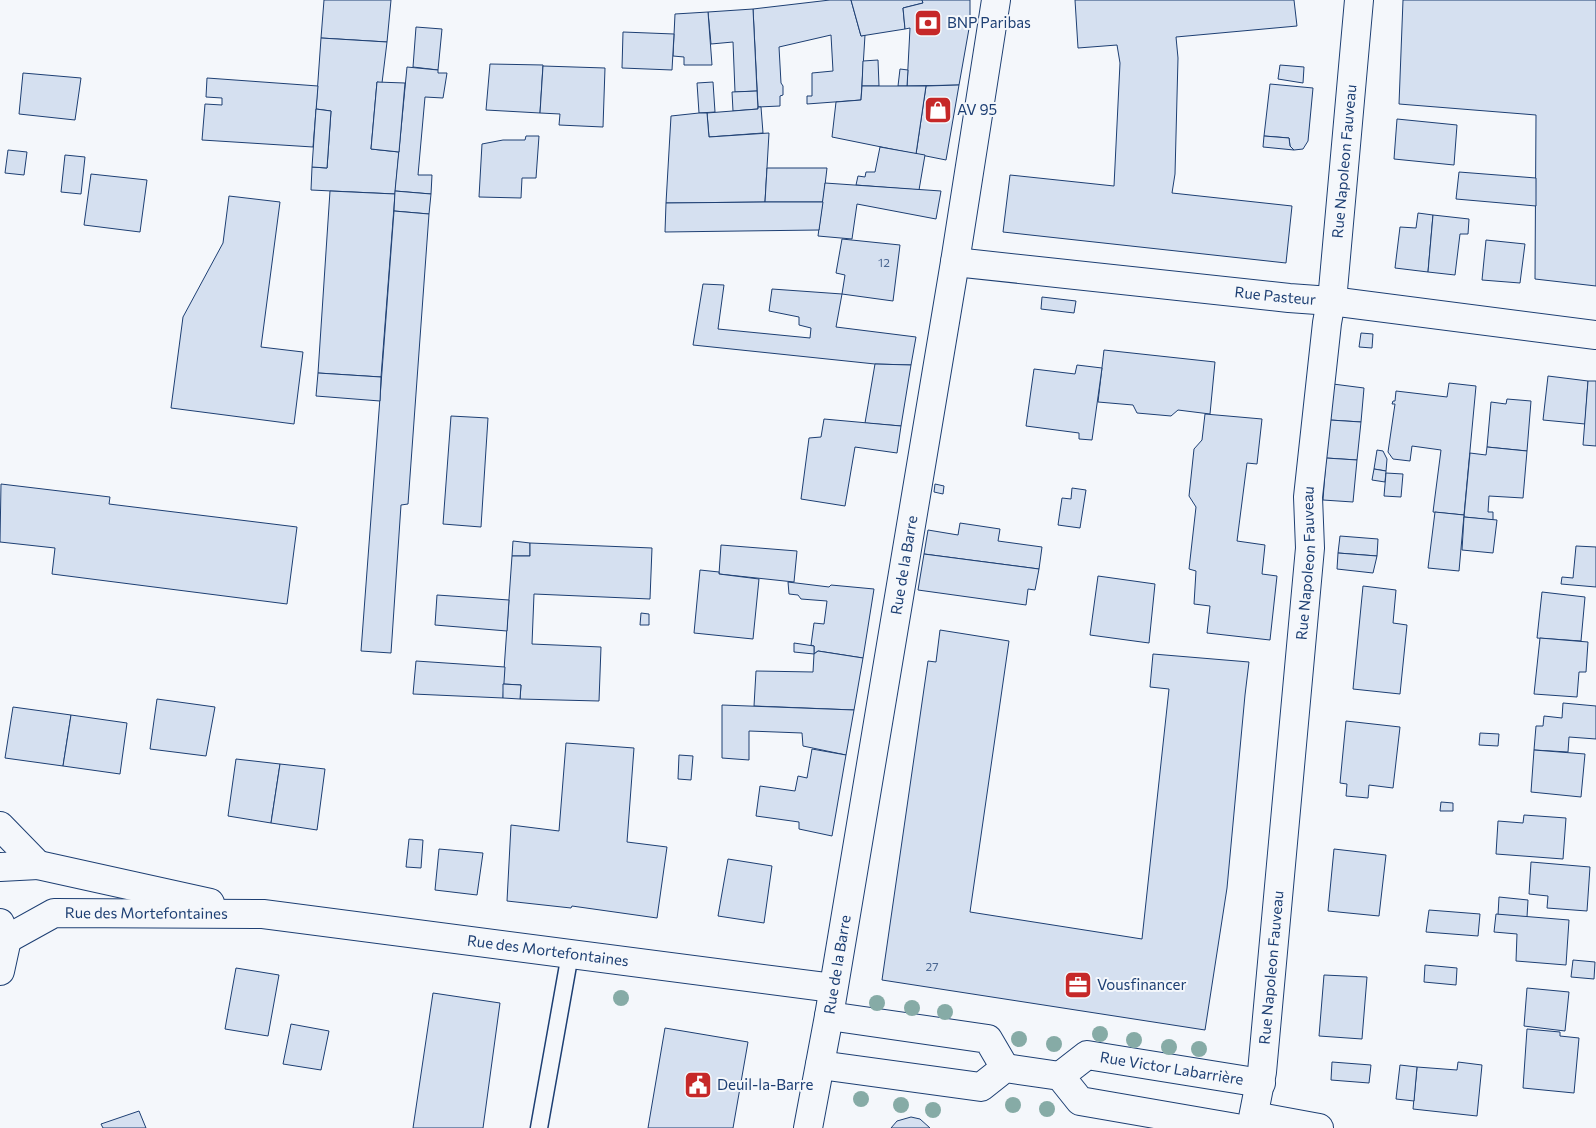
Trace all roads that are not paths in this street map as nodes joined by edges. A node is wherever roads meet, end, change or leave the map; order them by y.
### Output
1 (996, 0) edge
2 (1359, 0) edge
3 (955, 262) junction
4 (1331, 301) junction
5 (1596, 335) edge
6 (0, 826) edge
7 (38, 866) junction
8 (0, 867) edge
9 (263, 914) junction
10 (4, 931) edge
11 (570, 954) junction
12 (0, 971) edge
13 (833, 988) junction
14 (829, 1016) junction
15 (820, 1065) junction
16 (1005, 1068) junction
17 (1060, 1076) junction
18 (1261, 1083) junction
19 (1247, 1124) edge
20 (539, 1128) edge
21 (808, 1128) edge
22 (1319, 1128) edge

1 - 3 street, Rue de la Barre
2 - 4 street, Rue Napoleon Fauveau
3 - 4 street, Rue Pasteur
3 - 13 street, Rue de la Barre
4 - 5 street, Rue Pasteur
4 - 18 street, Rue Napoleon Fauveau
6 - 7 street
7 - 8 street, Rue des Mortefontaines
7 - 9 street, Rue des Mortefontaines
9 - 10 street, Rue des Mortefontaines
9 - 11 street, Rue des Mortefontaines
10 - 12 street
11 - 13 street, Rue des Mortefontaines
11 - 20 lane
13 - 14 street, Rue de la Barre
14 - 15 street, Rue de la Barre
14 - 16 street
15 - 16 street
15 - 21 street, Rue de la Barre
16 - 17 street
17 - 18 street, Rue Victor Labarrière
17 - 19 street
18 - 19 street, Rue Napoleon Fauveau
19 - 22 street

